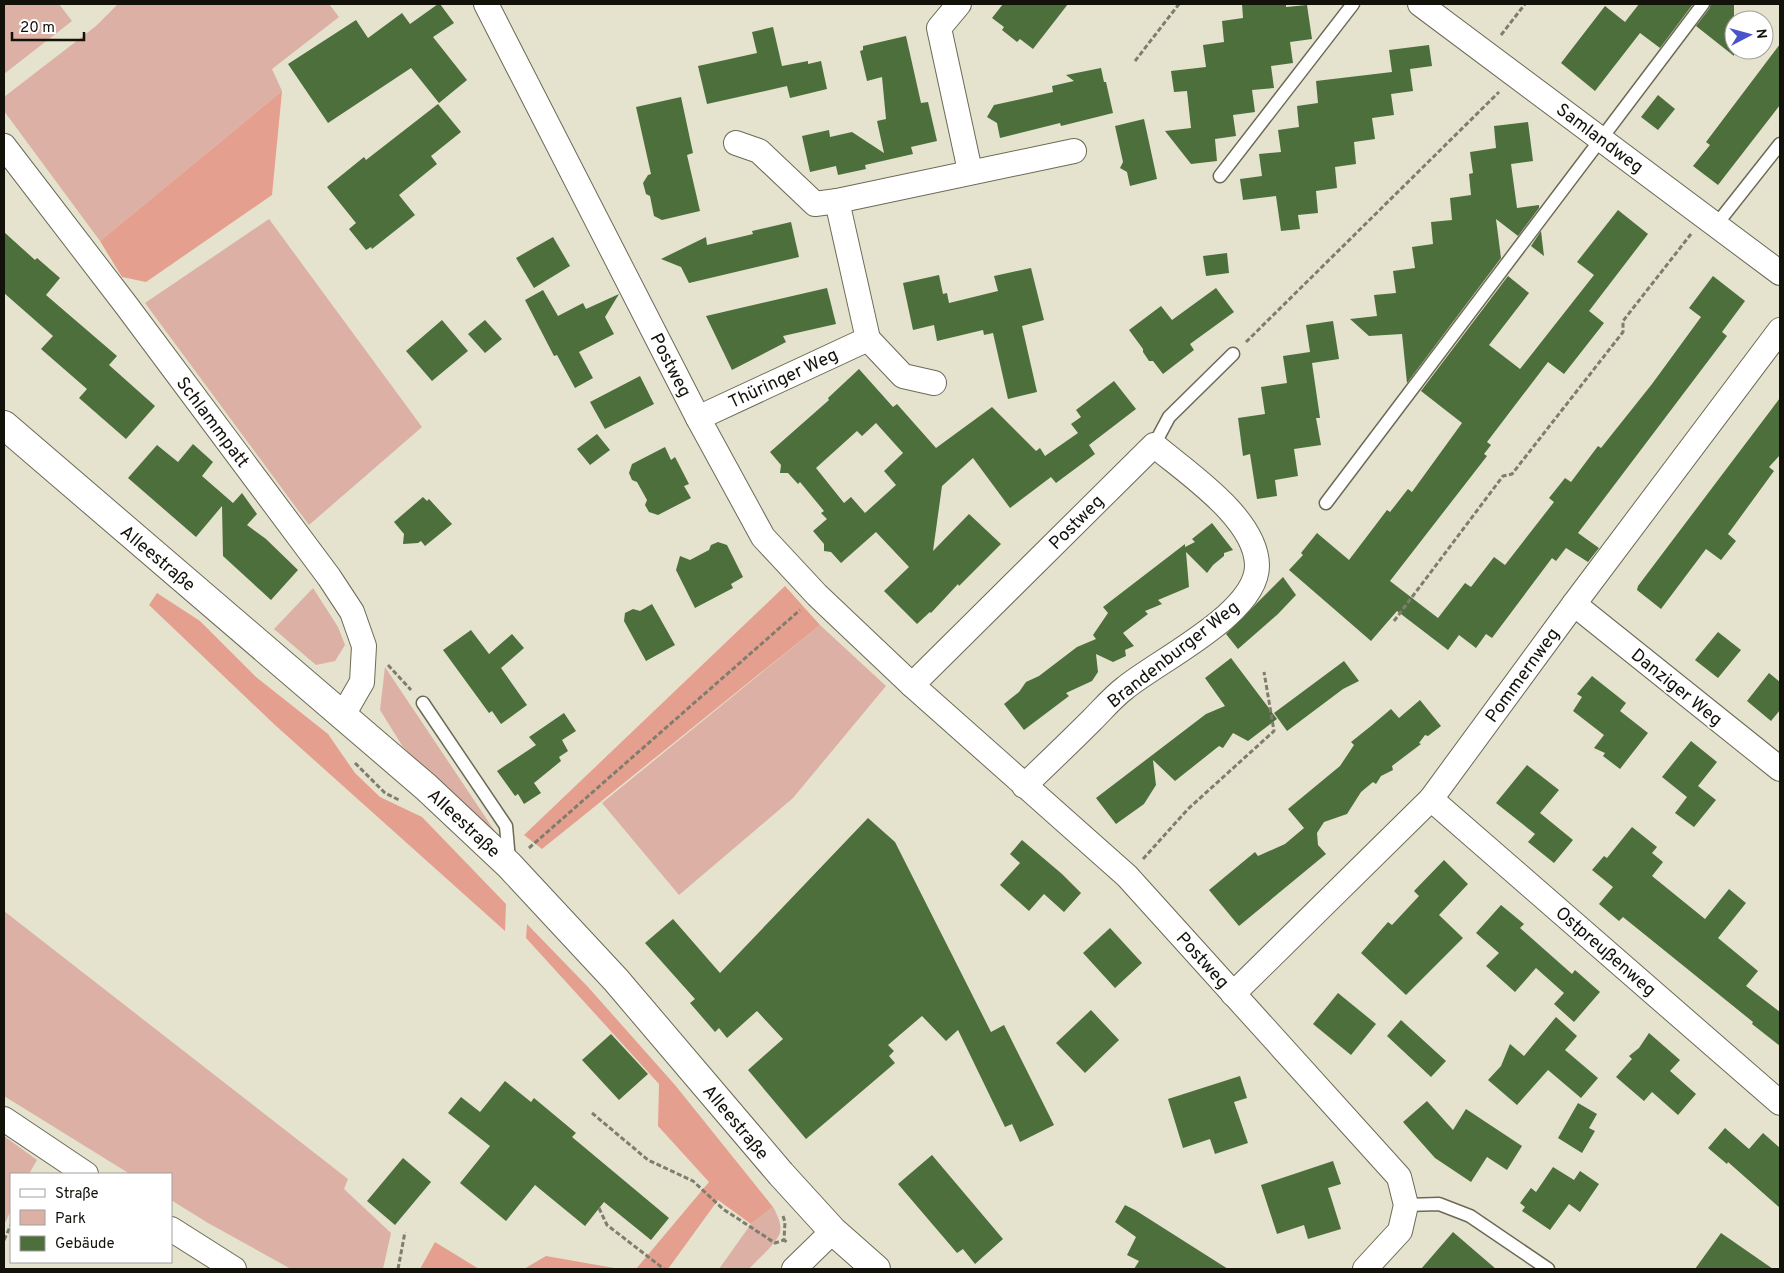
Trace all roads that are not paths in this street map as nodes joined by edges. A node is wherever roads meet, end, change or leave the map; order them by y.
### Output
1 (486, 4) edge
2 (959, 4) edge
3 (1353, 4) edge
4 (1420, 4) edge
5 (1703, 4) edge
6 (1600, 138) junction
7 (736, 142) dead end
8 (1780, 144) edge
9 (4, 146) edge
10 (1074, 151) dead end
11 (970, 171) junction
12 (1220, 176) dead end
13 (837, 200) junction
14 (1710, 221) junction
15 (1780, 273) edge
16 (1780, 330) edge
17 (868, 339) junction
18 (1233, 354) road end
19 (934, 383) dead end
20 (698, 418) junction
21 (4, 425) edge
22 (1154, 445) junction
23 (1326, 503) dead end
24 (1574, 604) junction
25 (912, 685) junction
26 (423, 703) road end
27 (343, 715) junction
28 (1780, 769) edge
29 (1024, 786) junction
30 (1431, 799) junction
31 (509, 865) junction
32 (1233, 994) junction
33 (1780, 1103) edge
34 (4, 1119) edge
35 (85, 1173) edge
36 (1406, 1205) junction
37 (172, 1230) edge
38 (833, 1231) junction
39 (799, 1265) edge
40 (227, 1268) edge
41 (876, 1269) edge
42 (1365, 1269) edge
43 (1548, 1269) edge

1 - 20 street, Postweg
2 - 11 street
3 - 12 lane
4 - 6 street, Samlandweg
5 - 6 lane
6 - 14 street, Samlandweg
6 - 23 lane
7 - 13 street
8 - 14 lane
9 - 27 street, Schlammpatt
10 - 11 street
11 - 13 street
13 - 17 street
14 - 15 street, Samlandweg
16 - 24 street, Pommernweg
17 - 19 street
17 - 20 street, Thüringer Weg
18 - 22 lane, Postweg
20 - 25 street, Postweg
21 - 27 street, Alleestraße
22 - 25 street, Postweg
22 - 29 street, Brandenburger Weg
24 - 28 street, Danziger Weg
24 - 30 street, Pommernweg
25 - 29 street, Postweg
26 - 31 lane
27 - 31 street, Alleestraße
29 - 32 street, Postweg
30 - 32 street, Pommernweg
30 - 33 street, Ostpreußenweg
31 - 38 street, Alleestraße
32 - 36 street, Postweg
34 - 35 street
36 - 42 street, Postweg
36 - 43 lane
37 - 40 street
38 - 39 street
38 - 41 street, Alleestraße

